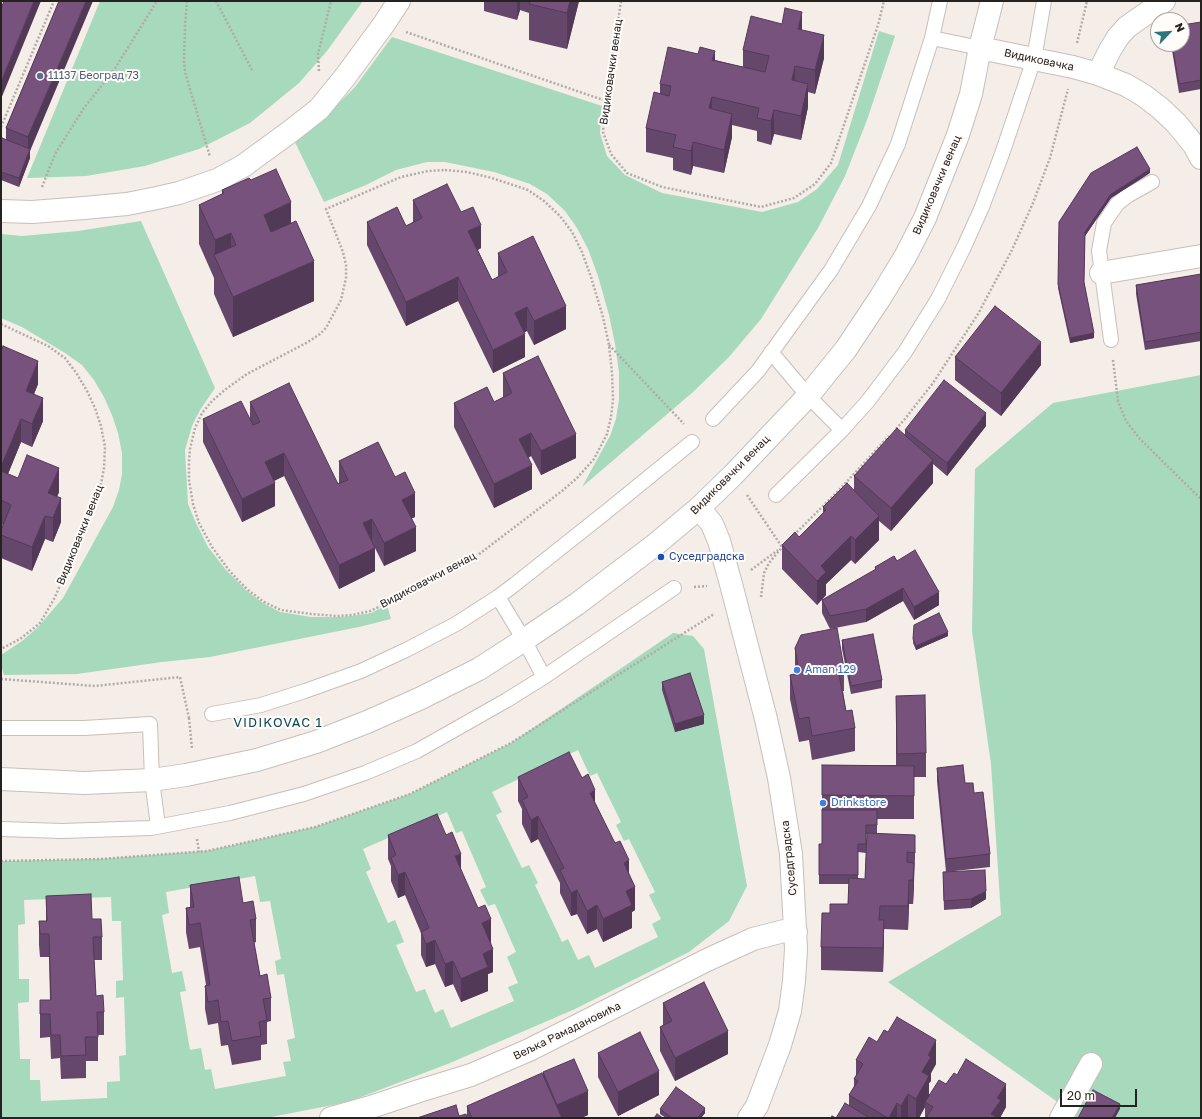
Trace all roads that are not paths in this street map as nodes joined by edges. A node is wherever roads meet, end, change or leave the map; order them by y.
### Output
1 (399, 1) edge
2 (940, 1) edge
3 (992, 1) edge
4 (1044, 1) edge
5 (1164, 1) edge
6 (932, 38) junction
7 (980, 48) junction
8 (1034, 59) junction
9 (1098, 74) junction
10 (1201, 158) edge
11 (1152, 182) dead end
12 (1, 211) edge
13 (1201, 256) edge
14 (1101, 273) junction
15 (1110, 340) road end
16 (772, 352) junction
17 (808, 396) junction
18 (713, 419) dead end
19 (842, 430) junction
20 (692, 442) dead end
21 (776, 495) dead end
22 (699, 508) junction
23 (674, 588) dead end
24 (498, 597) junction
25 (524, 640) junction
26 (544, 677) junction
27 (212, 714) dead end
28 (1, 728) edge
29 (1, 779) edge
30 (152, 780) junction
31 (158, 826) junction
32 (1, 829) edge
33 (796, 932) junction
34 (1091, 1064) dead end
35 (332, 1118) edge
36 (749, 1118) edge
37 (1061, 1118) edge

1 - 12 street
2 - 6 lane
3 - 7 street, Видиковачки венац
4 - 8 lane
5 - 9 street
6 - 7 lane
6 - 16 lane
7 - 8 street, Видиковачка
7 - 17 street, Видиковачки венац
8 - 9 street, Видиковачка
8 - 19 lane
9 - 10 street, Видиковачка
11 - 14 lane
13 - 14 street
14 - 15 lane
16 - 17 lane
16 - 18 lane
17 - 19 lane
17 - 22 street, Видиковачки венац
19 - 21 lane
20 - 24 lane
22 - 25 street, Видиковачки венац
22 - 33 street, Суседградска
23 - 26 lane
24 - 25 lane
24 - 27 lane
25 - 26 lane
25 - 30 street, Видиковачки венац
26 - 31 lane
28 - 30 lane
29 - 30 street, Видиковачки венац
30 - 31 lane
31 - 32 lane
33 - 35 street, Вељка Рамадановића
33 - 36 street, Суседградска
34 - 37 street

